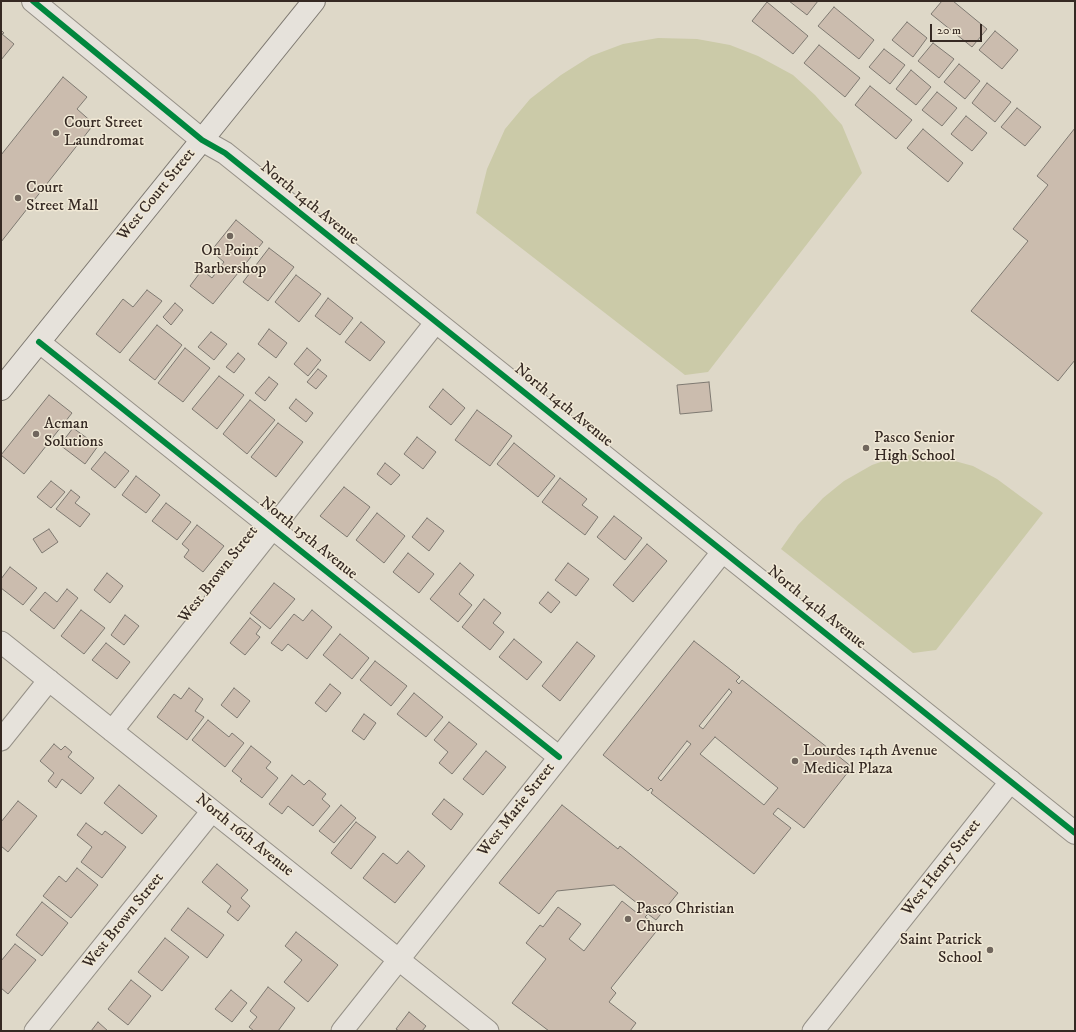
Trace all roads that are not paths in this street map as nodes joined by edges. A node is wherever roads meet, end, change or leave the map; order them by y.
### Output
1 (33, 1) edge
2 (314, 1) edge
3 (202, 140) junction
4 (436, 322) junction
5 (39, 342) junction
6 (1, 389) edge
7 (273, 528) junction
8 (723, 551) junction
9 (1, 642) edge
10 (49, 680) junction
11 (112, 731) junction
12 (1, 740) edge
13 (559, 757) junction
14 (1011, 781) junction
15 (212, 811) junction
16 (1073, 828) edge
17 (398, 960) junction
18 (35, 1031) edge
19 (342, 1031) edge
20 (488, 1031) edge
21 (813, 1031) edge

1 - 3 street, North 14th Avenue
2 - 3 street, West Court Street
3 - 4 street, North 14th Avenue
3 - 5 street, West Court Street
4 - 7 street, West Brown Street
4 - 8 street, North 14th Avenue
5 - 6 street, West Court Street
5 - 7 street, North 15th Avenue
7 - 11 street, West Brown Street
7 - 13 street, North 15th Avenue
8 - 13 street, West Marie Street
8 - 14 street, North 14th Avenue
9 - 10 street, North 16th Avenue
10 - 11 street, North 16th Avenue
10 - 12 street
11 - 15 street, North 16th Avenue
13 - 17 street, West Marie Street
14 - 16 street, North 14th Avenue
14 - 21 street, West Henry Street
15 - 17 street, North 16th Avenue
15 - 18 street, West Brown Street
17 - 19 street, West Marie Street
17 - 20 street, North 16th Avenue

